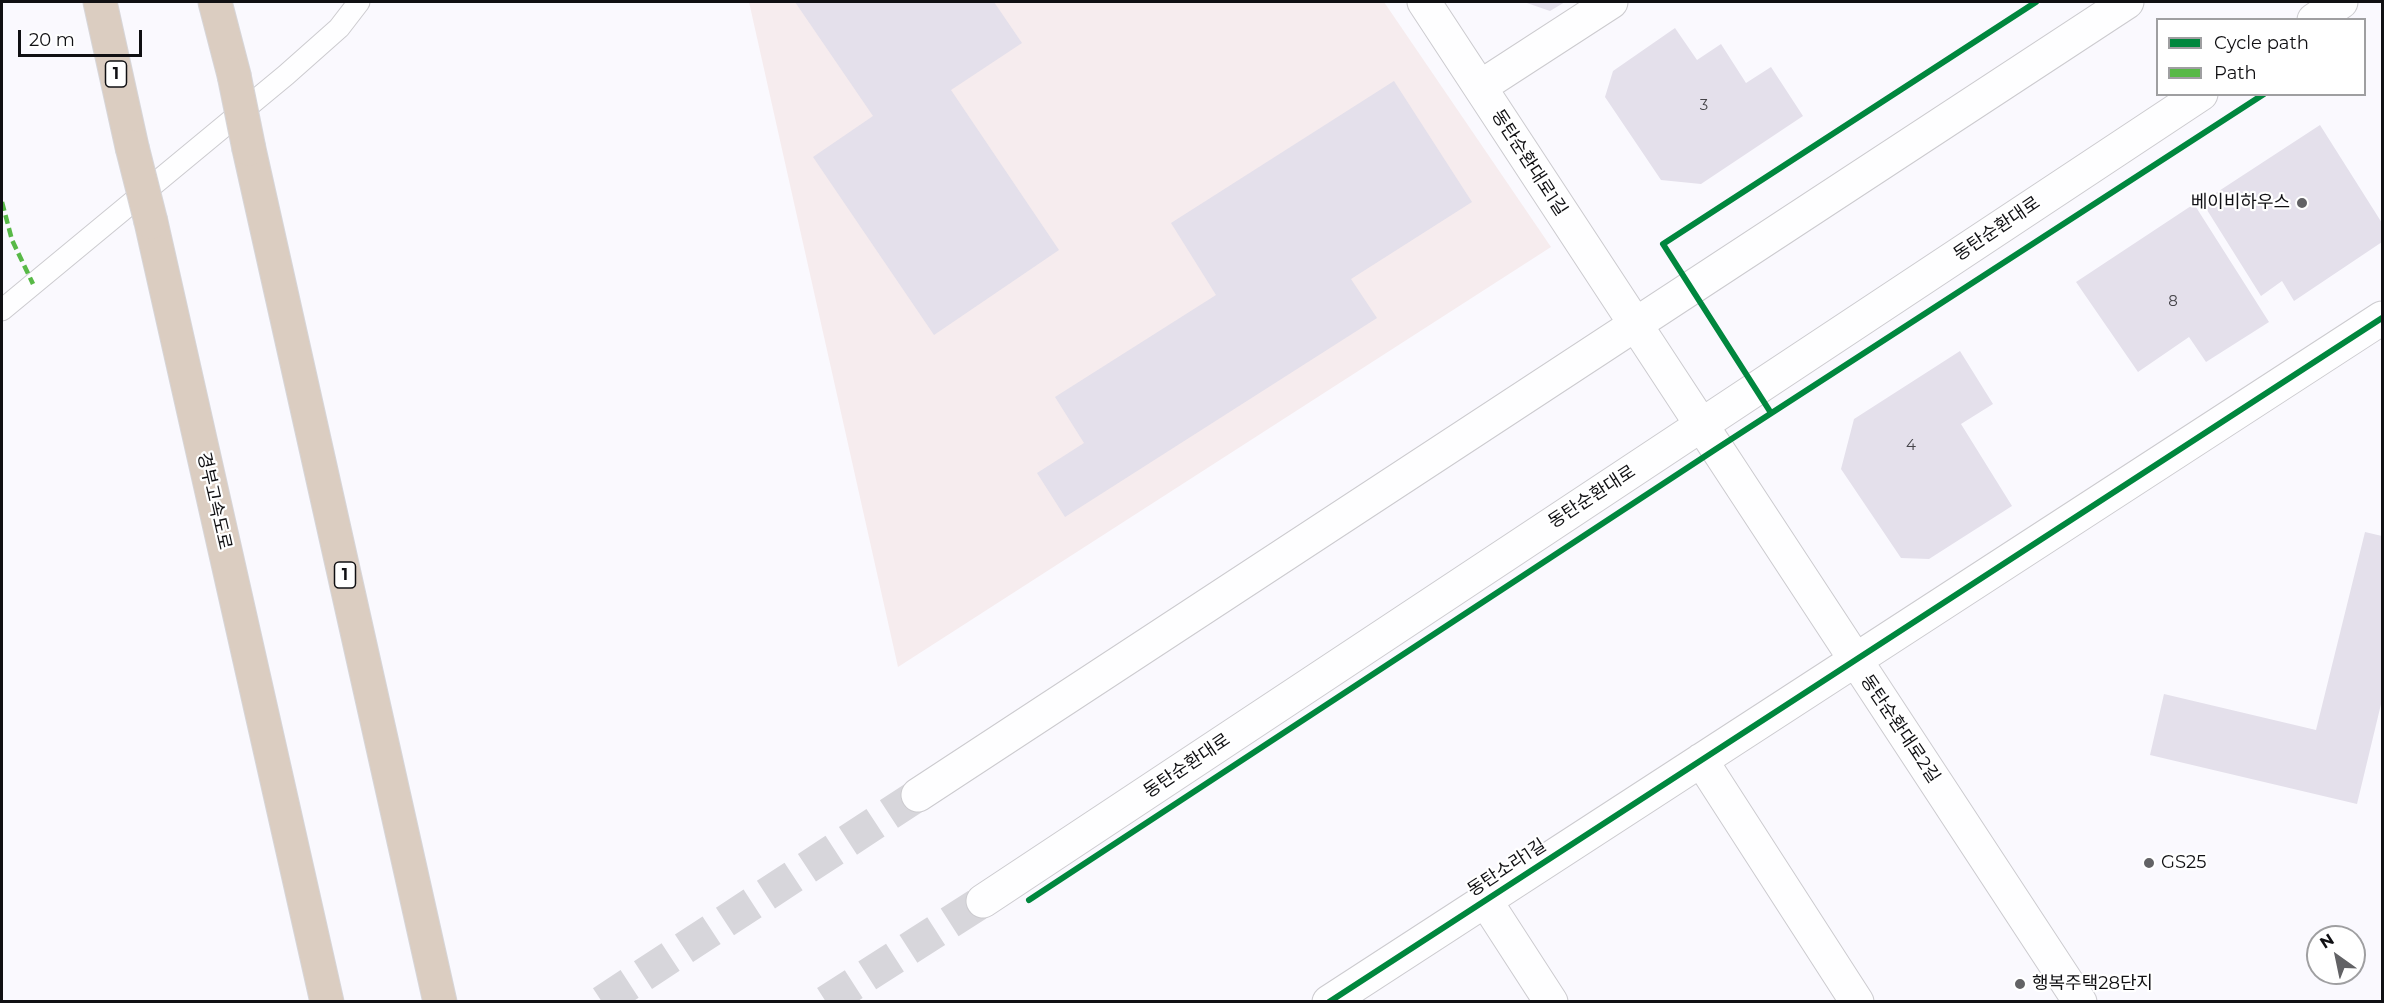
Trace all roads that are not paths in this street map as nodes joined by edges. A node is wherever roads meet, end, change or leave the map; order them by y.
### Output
1 (100, 2) edge
2 (215, 2) edge
3 (359, 2) edge
4 (1424, 2) edge
5 (1611, 2) edge
6 (2127, 2) edge
7 (2341, 2) edge
8 (2317, 18) edge
9 (1480, 87) junction
10 (2198, 96) edge
11 (2, 310) edge
12 (2382, 318) edge
13 (1634, 324) junction
14 (1700, 426) junction
15 (1854, 660) junction
16 (1701, 760) junction
17 (918, 795) tunnel mouth
18 (1485, 900) junction
19 (983, 901) tunnel mouth
20 (1335, 1000) edge
21 (327, 1002) edge
22 (440, 1002) edge
23 (1551, 1002) edge
24 (1857, 1002) edge
25 (2080, 1002) edge

1 - 21 highway, 경부고속도로 / 1, bridge
2 - 22 highway, 1, bridge
3 - 11 lane
4 - 9 street, 동탄순환대로1길
5 - 9 street
6 - 13 street
7 - 8 street
9 - 13 street, 동탄순환대로1길
10 - 14 street, 동탄순환대로
12 - 15 street, 동탄소라1길
13 - 14 street, 동탄순환대로1길
13 - 17 street
14 - 15 street, 동탄순환대로2길
14 - 19 street, 동탄순환대로
15 - 16 street, 동탄소라1길
15 - 25 street, 동탄순환대로2길
16 - 18 street, 동탄소라1길
16 - 24 street
18 - 20 street, 동탄소라1길
18 - 23 street

